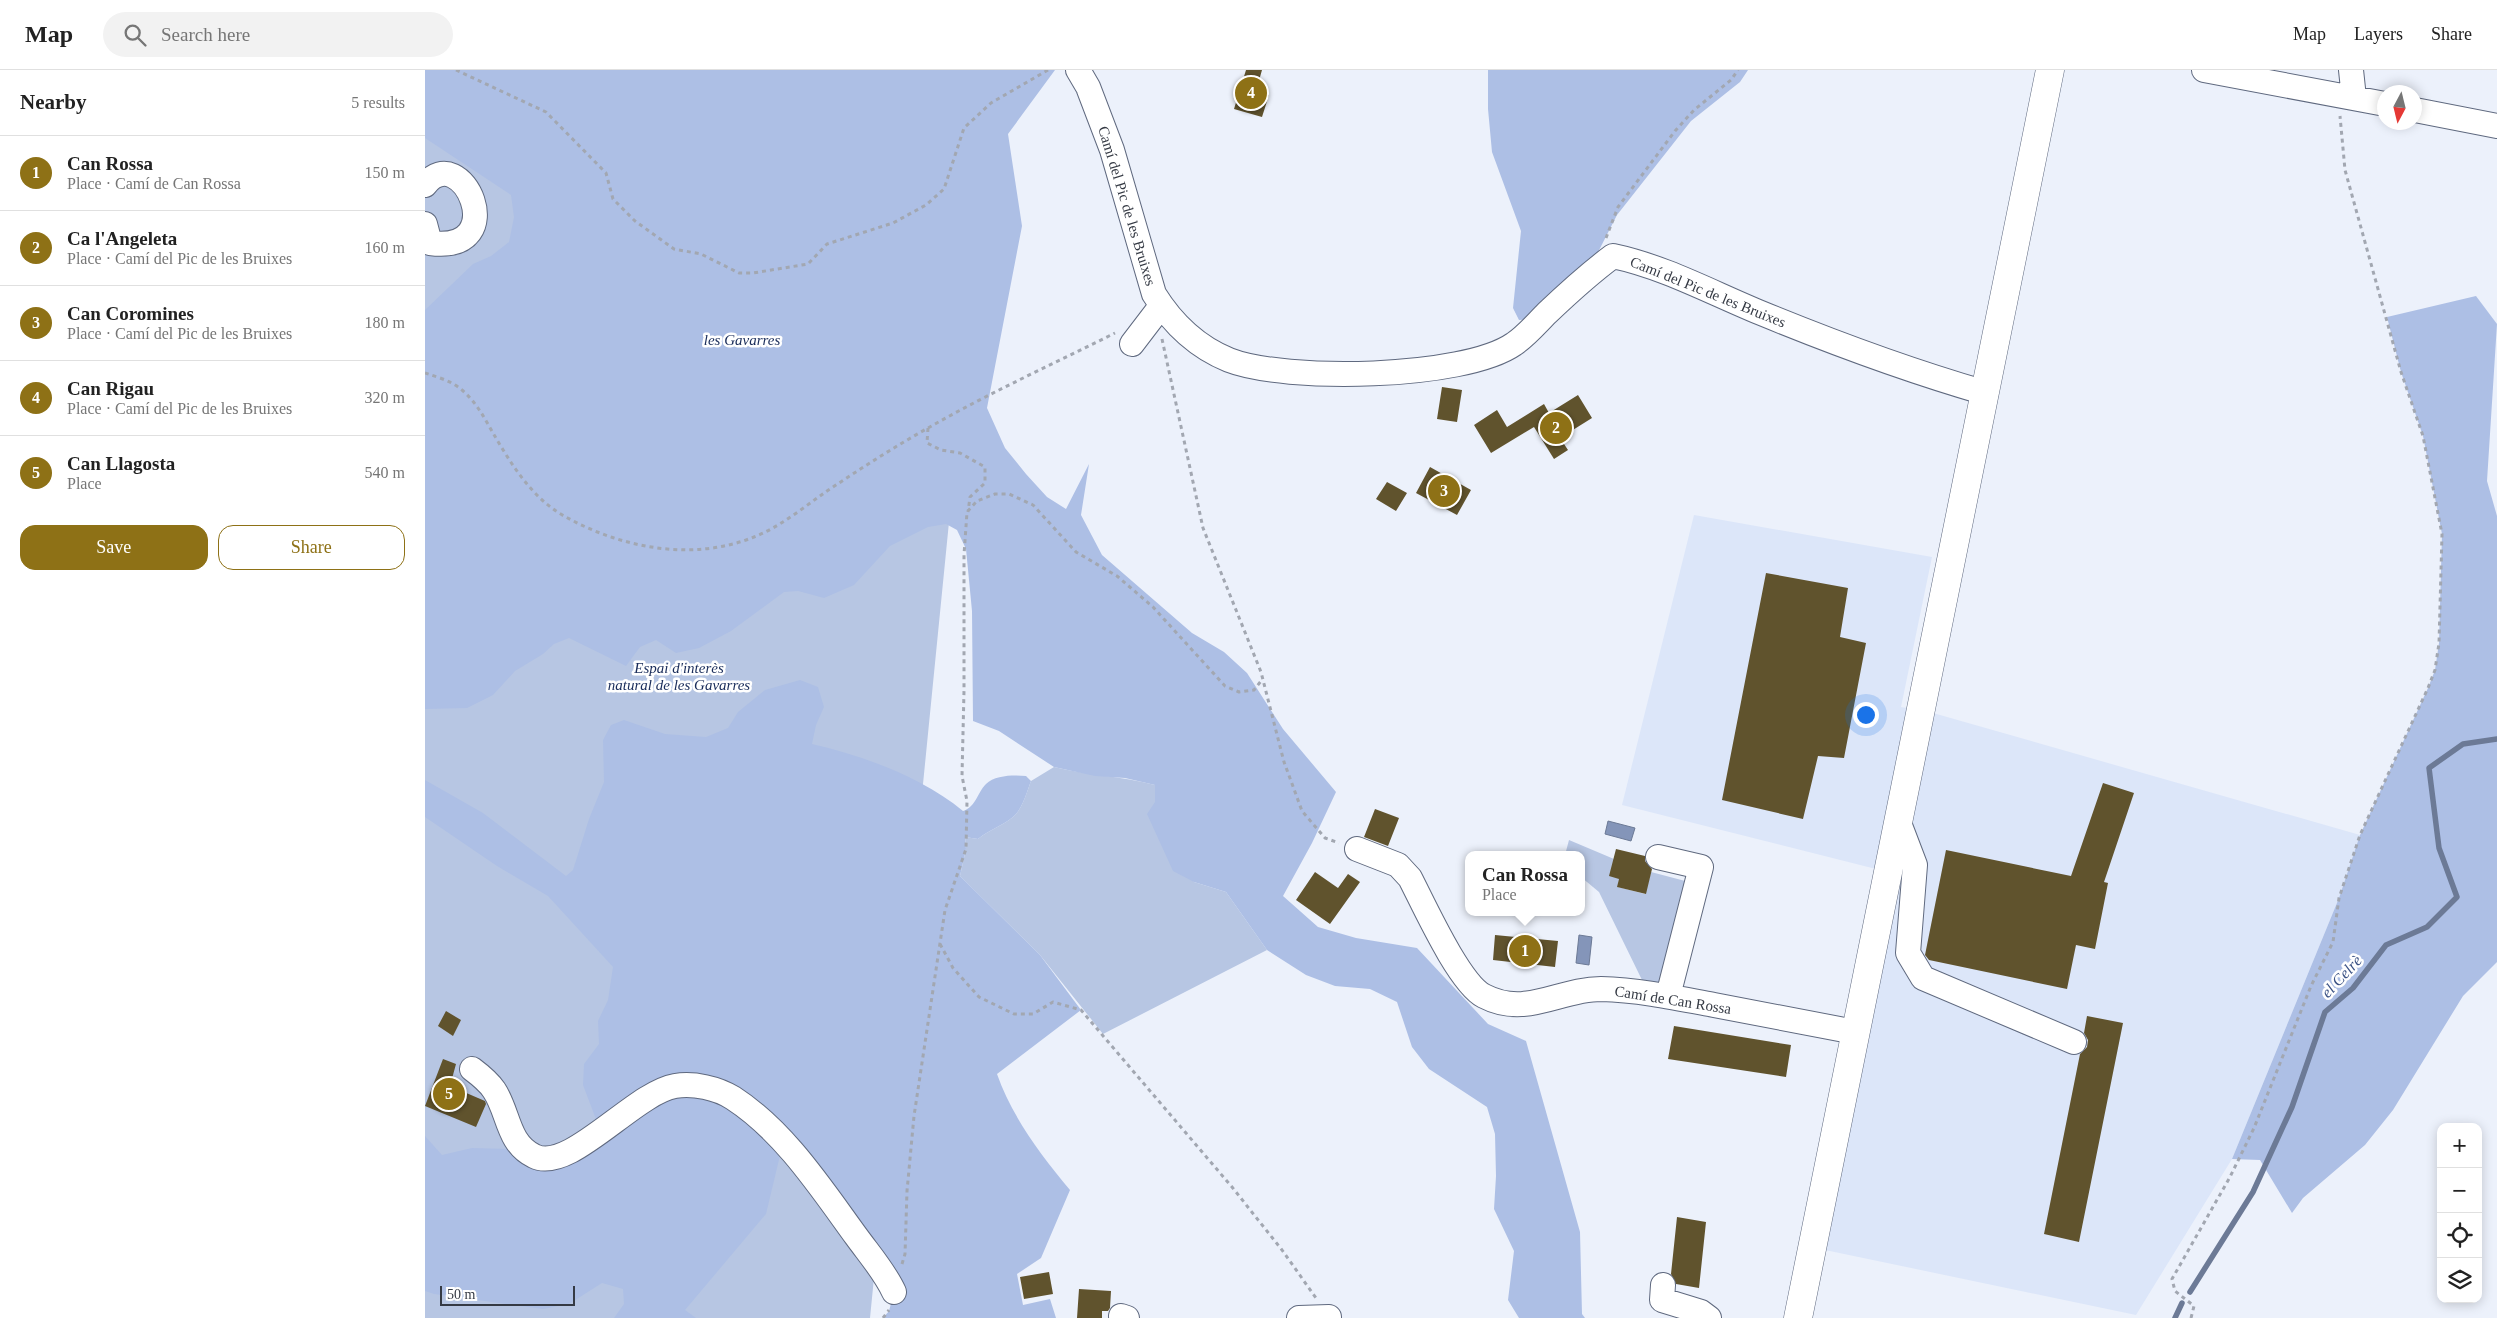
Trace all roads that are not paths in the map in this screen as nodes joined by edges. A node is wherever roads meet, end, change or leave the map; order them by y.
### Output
1 (1078, 70) edge
2 (2051, 70) edge
3 (2203, 70) edge
4 (2351, 70) edge
5 (2242, 74) edge
6 (2346, 97) junction
7 (2377, 103) edge
8 (2422, 111) edge
9 (2497, 126) edge
10 (425, 185) edge
11 (427, 239) edge
12 (1161, 306) junction
13 (1125, 338) road end
14 (1986, 393) junction
15 (1899, 823) junction
16 (1357, 849) road end
17 (1658, 857) dead end
18 (1668, 996) junction
19 (1855, 1032) junction
20 (2074, 1042) dead end
21 (472, 1069) dead end
22 (1663, 1285) dead end
23 (895, 1292) road end
24 (1329, 1316) road end
25 (1299, 1318) edge
26 (1709, 1318) edge
27 (1798, 1318) edge

1 - 12 street, Camí del Pic de les Bruixes
2 - 14 main road
3 - 5 street
4 - 6 street
5 - 6 street
6 - 7 street
8 - 9 street
10 - 11 street
12 - 13 street
12 - 14 street, Camí del Pic de les Bruixes
14 - 15 main road
15 - 19 main road
15 - 20 street
16 - 18 street, Camí de Can Rossa
17 - 18 street
18 - 19 street, Camí de Can Rossa
19 - 27 main road
21 - 23 street
22 - 26 street
24 - 25 street

